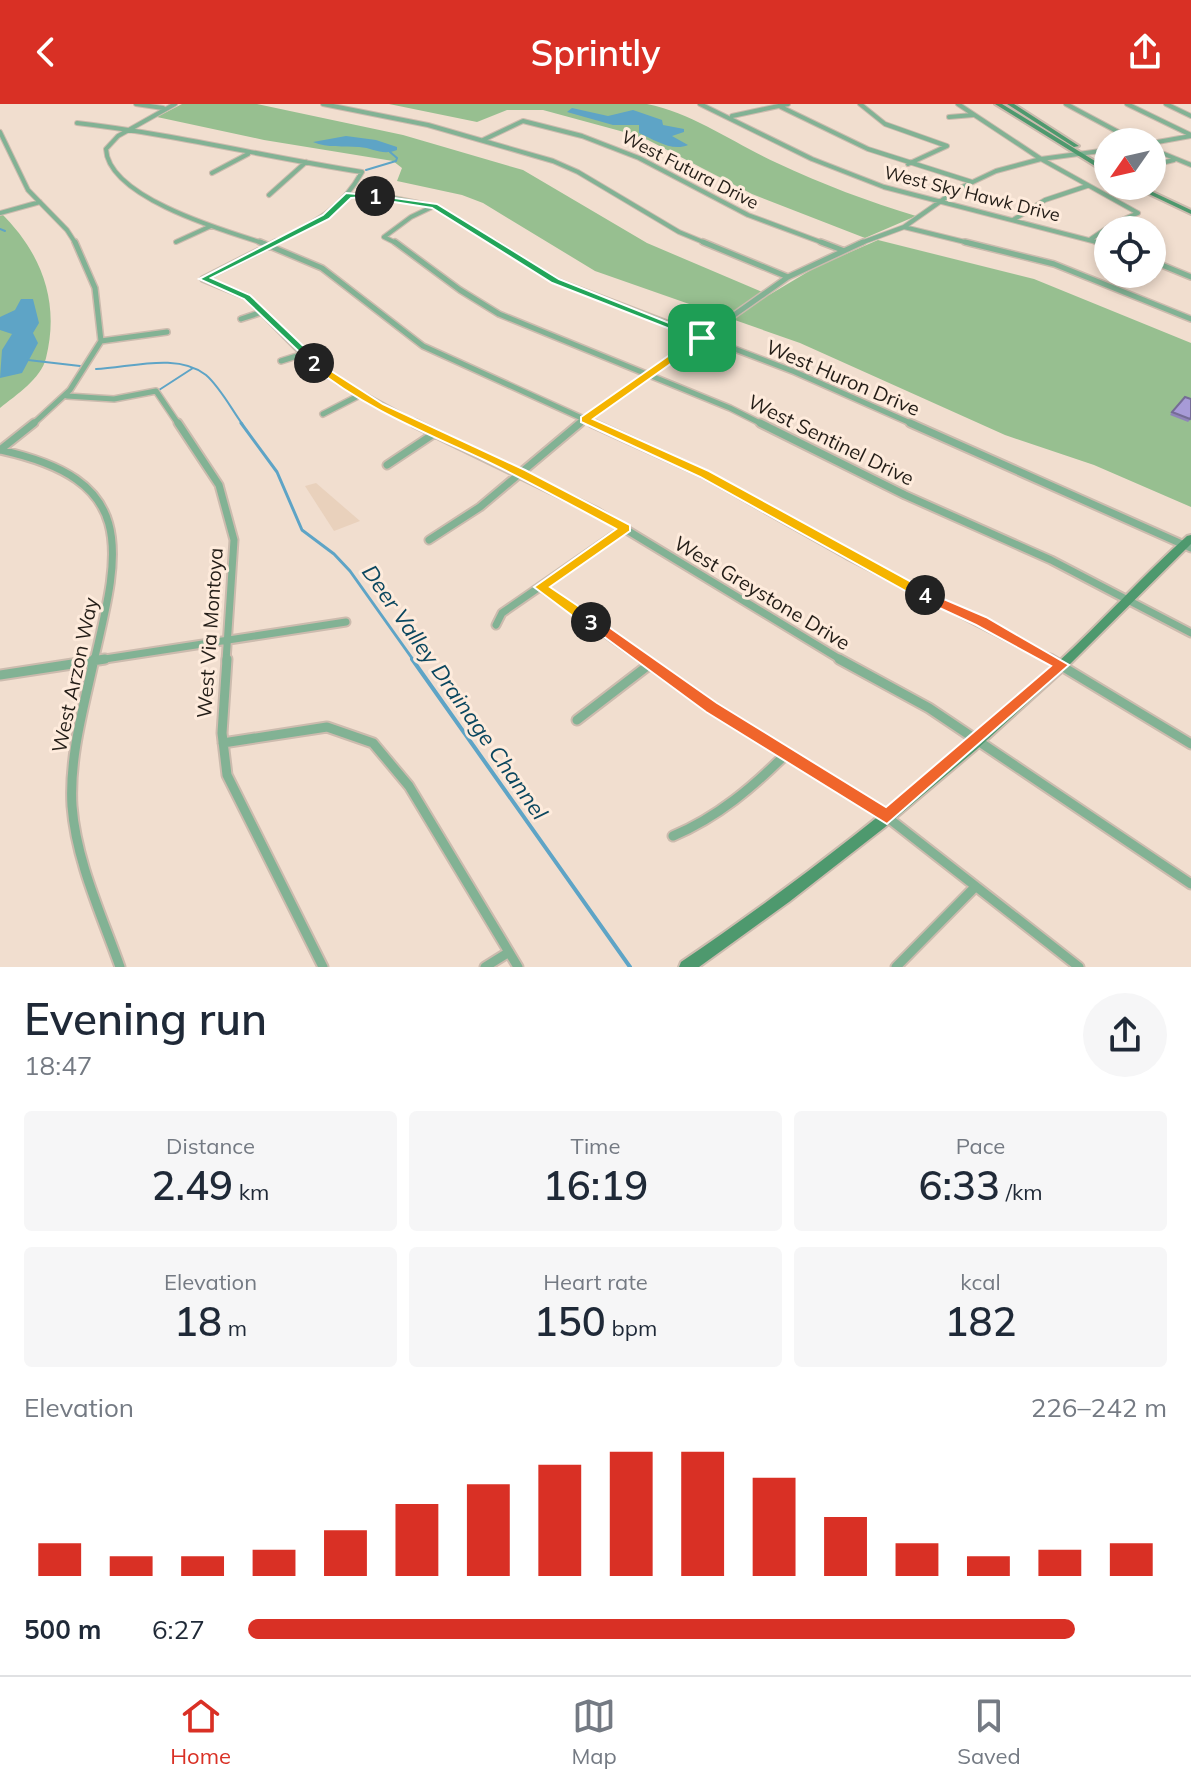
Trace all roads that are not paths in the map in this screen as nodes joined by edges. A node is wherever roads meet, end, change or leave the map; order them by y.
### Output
1 (136, 104) edge
2 (175, 104) edge
3 (323, 104) edge
4 (700, 104) edge
5 (788, 104) edge
6 (860, 104) edge
7 (958, 104) edge
8 (998, 104) edge
9 (1010, 104) edge
10 (1066, 104) edge
11 (1127, 104) edge
12 (1166, 104) edge
13 (781, 107) junction
14 (165, 109) junction
15 (973, 115) junction
16 (1191, 116) edge
17 (731, 117) junction
18 (949, 117) dead end
19 (77, 123) dead end
20 (1107, 128) edge
21 (128, 130) junction
22 (0, 132) edge
23 (1191, 136) edge
24 (482, 140) junction
25 (197, 142) junction
26 (1166, 142) edge
27 (185, 146) dead end
28 (1094, 152) edge
29 (1081, 153) junction
30 (248, 154) junction
31 (1166, 154) edge
32 (1094, 158) edge
33 (1041, 159) junction
34 (1176, 159) junction
35 (306, 162) junction
36 (1094, 162) edge
37 (1166, 162) edge
38 (908, 164) junction
39 (1191, 165) edge
40 (212, 173) dead end
41 (972, 182) junction
42 (1087, 186) junction
43 (1166, 193) edge
44 (269, 195) dead end
45 (349, 195) junction
46 (1165, 200) edge
47 (40, 202) junction
48 (939, 204) junction
49 (1191, 205) edge
50 (434, 206) junction
51 (1191, 212) edge
52 (0, 213) edge
53 (1013, 220) junction
54 (211, 226) junction
55 (904, 227) junction
56 (1091, 239) junction
57 (1094, 240) edge
58 (176, 242) dead end
59 (269, 247) junction
60 (842, 250) junction
61 (1166, 267) edge
62 (788, 277) junction
63 (1191, 277) edge
64 (262, 312) junction
65 (241, 319) dead end
66 (1191, 319) edge
67 (167, 332) dead end
68 (702, 338) junction
69 (101, 341) junction
70 (303, 354) junction
71 (281, 361) dead end
72 (648, 375) junction
73 (360, 395) junction
74 (67, 396) junction
75 (323, 414) dead end
76 (585, 419) junction
77 (435, 433) junction
78 (0, 450) edge
79 (387, 465) dead end
80 (521, 473) junction
81 (625, 528) junction
82 (429, 540) dead end
83 (1189, 543) edge
84 (541, 587) junction
85 (1130, 600) junction
86 (346, 622) dead end
87 (496, 625) dead end
88 (1191, 633) edge
89 (229, 639) junction
90 (94, 661) junction
91 (650, 664) junction
92 (1062, 665) junction
93 (0, 675) edge
94 (577, 720) dead end
95 (977, 738) junction
96 (223, 743) junction
97 (1191, 744) edge
98 (787, 753) junction
99 (887, 817) junction
100 (673, 836) dead end
101 (1191, 884) edge
102 (975, 887) junction
103 (509, 952) junction
104 (120, 967) edge
105 (323, 967) edge
106 (485, 967) edge
107 (518, 967) edge
108 (686, 967) edge
109 (896, 967) edge
110 (1079, 967) edge

1 - 14 street
2 - 14 street
3 - 24 street
4 - 17 street, West Sky Hawk Drive
5 - 13 street
6 - 38 street
7 - 15 street
8 - 29 main road
9 - 29 main road
10 - 20 street
11 - 23 street
12 - 16 street
13 - 17 street
13 - 38 street
14 - 21 street
15 - 18 street
15 - 33 street
17 - 48 street, West Sky Hawk Drive
19 - 21 street
21 - 25 street
21 - 54 street
22 - 47 street
23 - 26 street
24 - 60 street, West Futura Drive
24 - 62 street
25 - 27 street
25 - 30 street
28 - 29 street
29 - 32 main road
29 - 33 street
29 - 36 main road
30 - 35 street
30 - 40 street
31 - 34 street
33 - 41 street
33 - 42 street
34 - 37 street
34 - 39 street
35 - 44 street
35 - 45 street
38 - 41 street
41 - 48 street
42 - 53 street
42 - 56 street
43 - 49 main road
45 - 50 street, West Huron Drive
45 - 59 street
46 - 51 main road
47 - 52 street
47 - 69 street
48 - 53 street, West Sky Hawk Drive
48 - 55 street
50 - 68 street, West Huron Drive
50 - 72 street, West Sentinel Drive
53 - 56 street, West Sky Hawk Drive
54 - 58 street
54 - 59 street
55 - 60 street
55 - 66 street
56 - 57 street, West Sky Hawk Drive
59 - 64 street, West Greystone Drive
59 - 76 street
60 - 62 street
61 - 63 street
62 - 68 street
64 - 65 street
64 - 70 street, West Greystone Drive
67 - 69 street
68 - 72 street
68 - 83 street, West Huron Drive
69 - 74 street
70 - 71 street
70 - 73 street, West Greystone Drive
72 - 76 street
72 - 85 street, West Sentinel Drive
73 - 75 street
73 - 77 street, West Greystone Drive
74 - 78 street
74 - 89 street, West Via Montoya
76 - 80 street
76 - 92 street
77 - 79 street
77 - 80 street, West Greystone Drive
78 - 90 street, West Arzon Way
80 - 81 street, West Greystone Drive
80 - 82 street
81 - 84 street
81 - 95 street, West Greystone Drive
83 - 85 main road
84 - 87 street
84 - 91 street
85 - 88 street, West Sentinel Drive
85 - 92 main road
86 - 89 street
89 - 90 street
89 - 96 street, West Via Montoya
90 - 93 street
90 - 104 street, West Arzon Way
91 - 94 street
91 - 98 street
92 - 95 main road
92 - 97 street
95 - 99 main road
95 - 101 street, West Greystone Drive
96 - 103 street
96 - 105 street, West Via Montoya
98 - 99 street
98 - 100 street
99 - 102 street
99 - 108 main road
102 - 109 street
102 - 110 street
103 - 106 street
103 - 107 street

